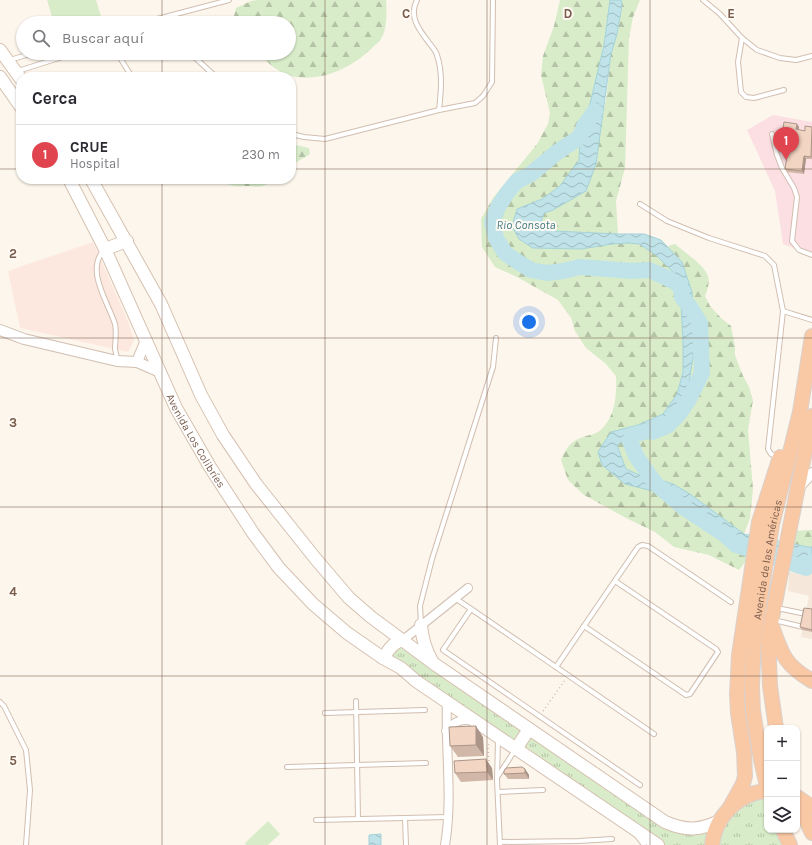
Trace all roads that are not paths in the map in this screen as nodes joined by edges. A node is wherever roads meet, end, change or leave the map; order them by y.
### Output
1 (229, 0) edge
2 (417, 0) edge
3 (493, 0) edge
4 (703, 0) edge
5 (168, 16) edge
6 (742, 38) junction
7 (0, 50) edge
8 (812, 56) edge
9 (16, 58) edge
10 (55, 60) edge
11 (122, 60) edge
12 (198, 60) edge
13 (8, 61) junction
14 (17, 72) edge
15 (26, 72) edge
16 (129, 72) edge
17 (211, 72) edge
18 (0, 77) edge
19 (784, 90) dead end
20 (16, 100) edge
21 (439, 110) junction
22 (772, 134) dead end
23 (296, 135) edge
24 (72, 184) edge
25 (94, 184) edge
26 (640, 204) dead end
27 (127, 241) junction
28 (105, 249) junction
29 (812, 255) edge
30 (784, 311) junction
31 (812, 320) edge
32 (0, 330) edge
33 (812, 336) edge
34 (496, 338) dead end
35 (146, 340) junction
36 (117, 361) junction
37 (137, 362) junction
38 (160, 372) junction
39 (806, 414) edge
40 (810, 445) edge
41 (780, 457) junction
42 (812, 473) edge
43 (798, 488) junction
44 (766, 524) junction
45 (758, 571) junction
46 (615, 581) junction
47 (468, 588) dead end
48 (455, 598) junction
49 (731, 602) dead end
50 (471, 609) junction
51 (806, 614) edge
52 (772, 616) junction
53 (421, 625) junction
54 (584, 626) junction
55 (803, 626) edge
56 (403, 640) junction
57 (383, 658) junction
58 (433, 663) junction
59 (556, 667) junction
60 (812, 681) edge
61 (356, 701) dead end
62 (0, 702) edge
63 (447, 702) junction
64 (425, 710) dead end
65 (356, 712) junction
66 (325, 713) dead end
67 (475, 721) junction
68 (776, 725) edge
69 (529, 729) junction
70 (446, 732) junction
71 (654, 734) dead end
72 (498, 736) junction
73 (516, 749) junction
74 (426, 763) dead end
75 (357, 766) junction
76 (287, 767) dead end
77 (497, 776) junction
78 (764, 779) edge
79 (640, 784) dead end
80 (543, 790) dead end
81 (764, 791) edge
82 (498, 792) junction
83 (800, 799) edge
84 (800, 807) edge
85 (812, 807) edge
86 (725, 815) junction
87 (448, 817) junction
88 (405, 818) junction
89 (358, 819) junction
90 (316, 820) dead end
91 (634, 830) junction
92 (784, 833) edge
93 (812, 833) edge
94 (612, 840) dead end
95 (500, 843) edge
96 (579, 843) edge
97 (26, 845) edge
98 (406, 845) edge
99 (445, 845) edge
100 (644, 845) edge
101 (658, 845) edge
102 (712, 845) edge
103 (790, 845) edge

1 - 5 lane
2 - 21 lane
3 - 21 lane
4 - 6 lane
6 - 8 lane
6 - 19 lane
7 - 13 main road
9 - 13 lane
10 - 15 lane
11 - 16 lane
12 - 17 lane
13 - 14 main road
18 - 20 main road
21 - 23 lane
22 - 29 lane
24 - 28 main road, Avenida Los Colibríes
25 - 27 main road
26 - 30 lane
27 - 28 main road
27 - 56 main road
28 - 35 main road, Avenida Los Colibríes
28 - 36 lane
30 - 31 lane
30 - 41 lane
32 - 36 street
33 - 39 highway, Avenida de las Américas
34 - 53 lane
35 - 37 street
35 - 38 main road, Avenida Los Colibríes
36 - 37 street
37 - 38 street
38 - 57 main road, Avenida Los Colibríes
39 - 40 highway, Avenida de las Américas
39 - 41 highway
39 - 44 highway, Avenida de las Américas
40 - 43 highway, Avenida de las Américas
41 - 44 highway
42 - 43 street
43 - 52 highway, Avenida de las Américas
44 - 45 highway
45 - 78 highway, Avenida de las Américas
45 - 86 highway
46 - 49 lane
46 - 54 lane
46 - 54 lane
47 - 48 street
48 - 50 lane
48 - 53 street
50 - 59 lane
50 - 79 lane
51 - 52 lane
52 - 55 lane
52 - 60 highway
52 - 68 highway, Avenida de las Américas
53 - 56 street
53 - 58 main road
54 - 59 lane
56 - 57 main road
56 - 58 main road
57 - 63 main road, Avenida Los Colibríes
58 - 69 main road
59 - 71 lane
61 - 65 lane
62 - 97 lane
63 - 67 main road, Avenida Los Colibríes
63 - 70 street
64 - 65 lane
65 - 66 lane
65 - 75 lane
67 - 70 street
67 - 72 main road, Avenida Los Colibríes
69 - 73 main road
69 - 86 main road
70 - 87 street
72 - 73 main road, Avenida Los Colibríes
72 - 77 lane
73 - 77 lane
73 - 91 main road, Avenida Los Colibríes
74 - 75 lane
75 - 76 lane
75 - 89 lane
77 - 82 lane
80 - 82 lane
81 - 86 highway
82 - 95 lane
83 - 85 highway
84 - 93 highway
86 - 102 highway
87 - 88 lane
87 - 99 street
88 - 89 lane
88 - 98 lane
89 - 90 lane
91 - 100 lane
91 - 101 main road, Avenida Los Colibríes
92 - 103 highway
94 - 96 lane
95 - 96 lane

